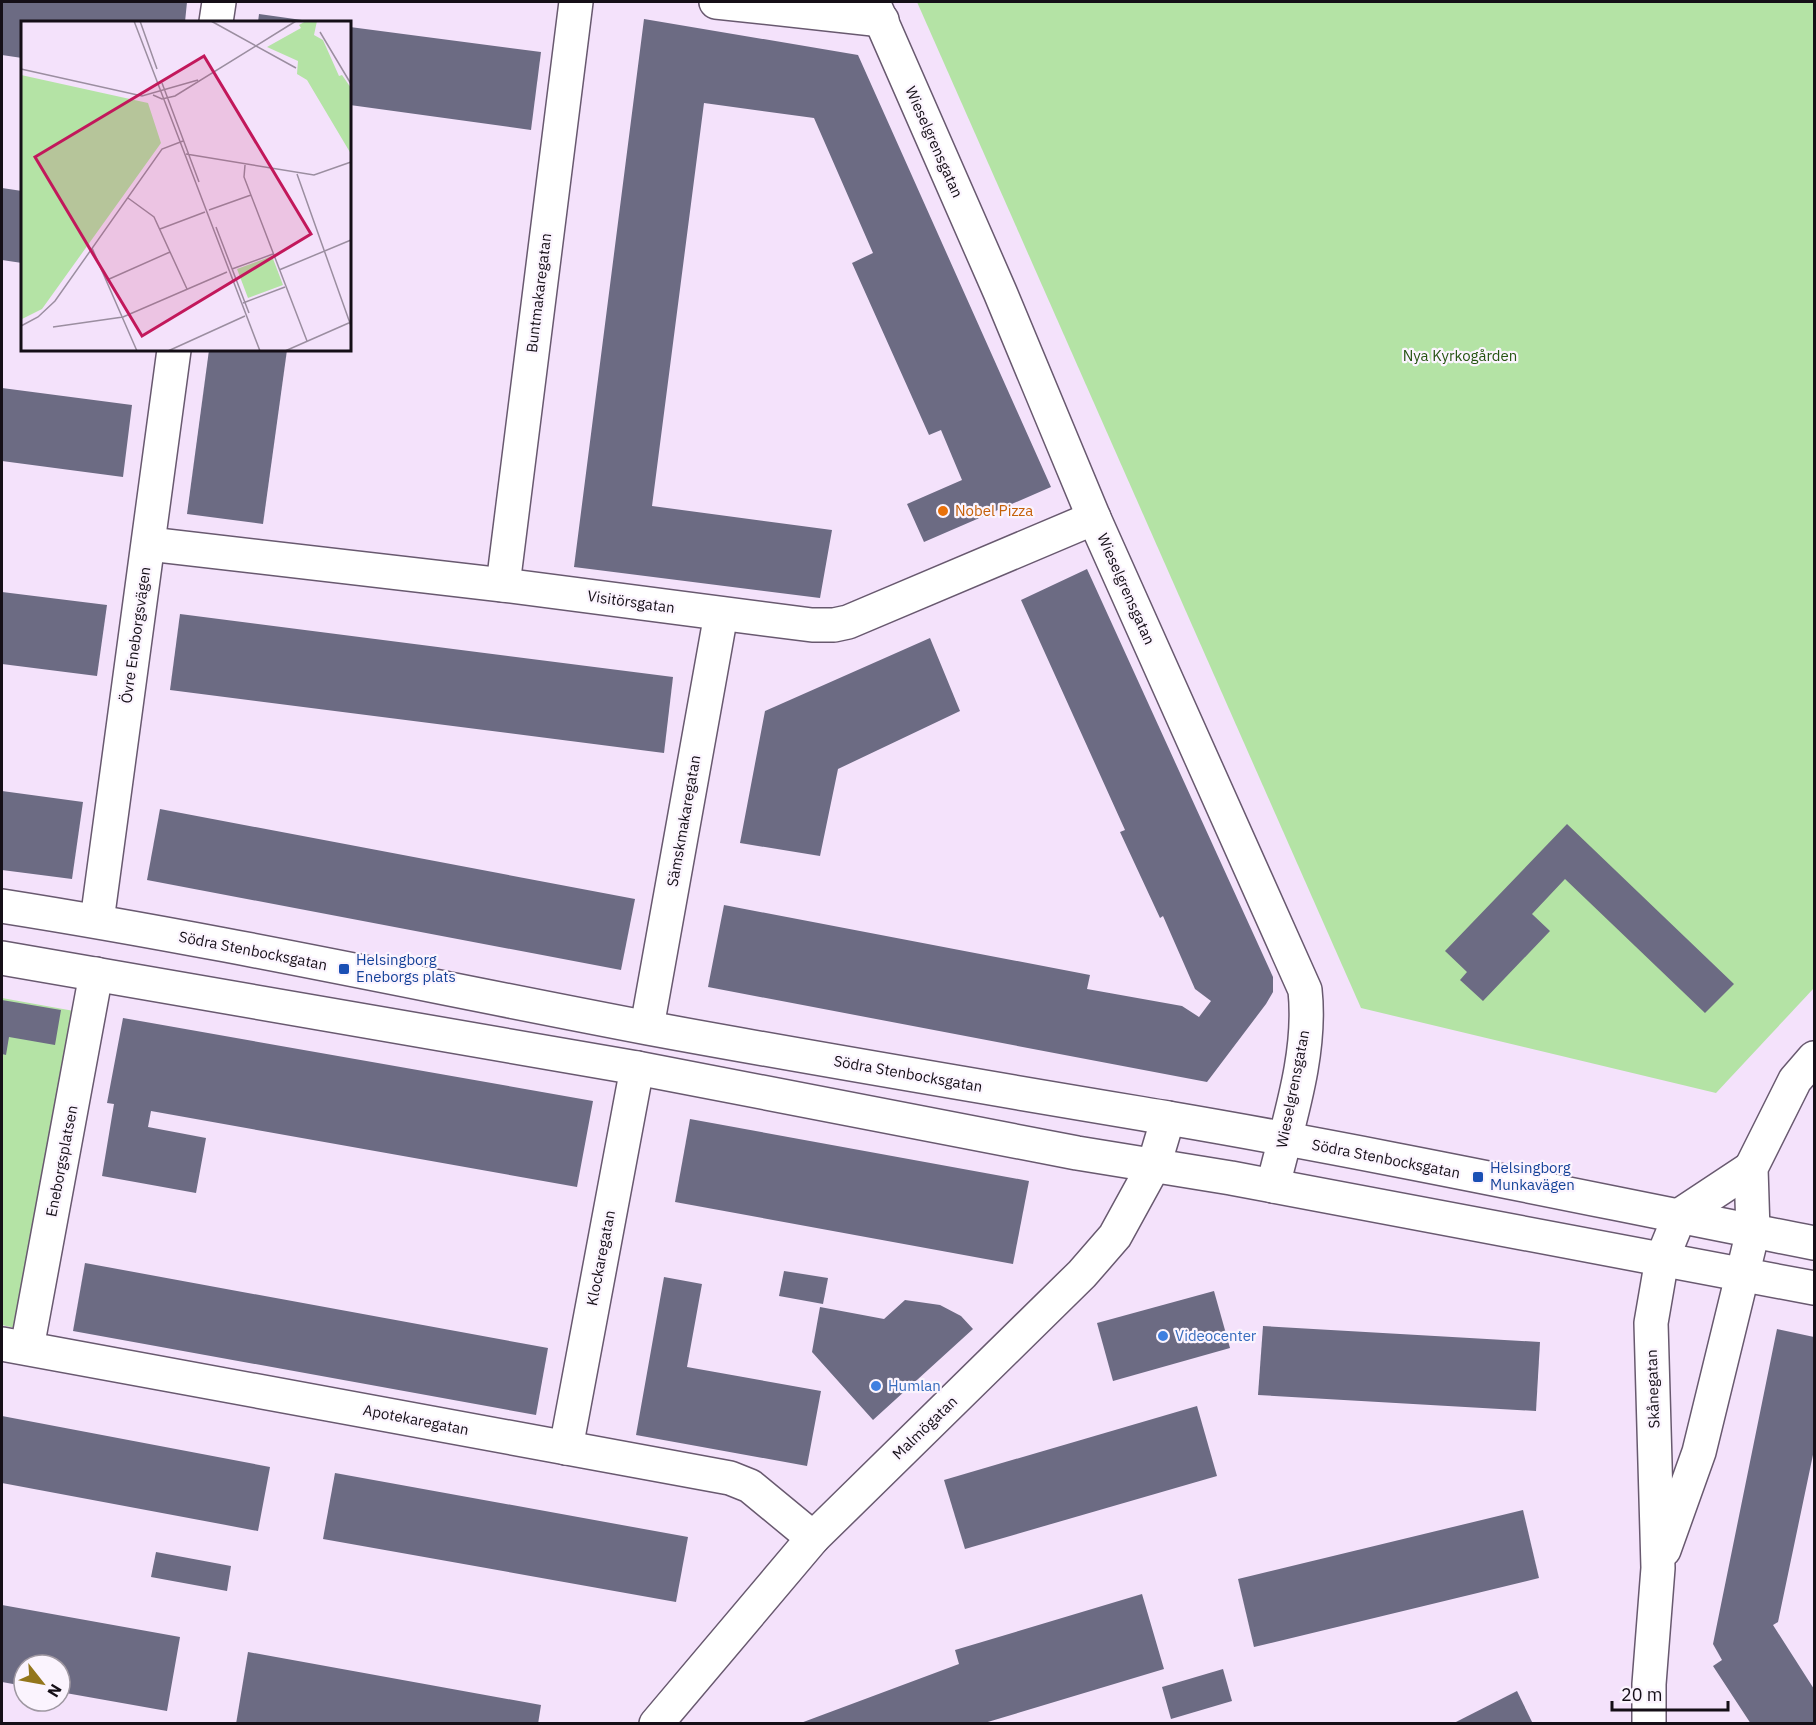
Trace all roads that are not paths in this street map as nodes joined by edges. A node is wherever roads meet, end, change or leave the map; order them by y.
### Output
1 (219, 2) edge
2 (576, 2) edge
3 (716, 2) edge
4 (877, 11) edge
5 (216, 21) edge
6 (174, 351) edge
7 (1094, 518) junction
8 (149, 544) junction
9 (503, 585) junction
10 (721, 614) junction
11 (2, 906) edge
12 (97, 921) junction
13 (2, 957) edge
14 (96, 974) junction
15 (647, 1028) junction
16 (1815, 1058) edge
17 (637, 1068) junction
18 (1167, 1118) junction
19 (1284, 1140) junction
20 (1154, 1165) junction
21 (1751, 1168) junction
22 (1273, 1186) junction
23 (1680, 1215) junction
24 (1753, 1231) junction
25 (1815, 1242) edge
26 (1662, 1260) junction
27 (1742, 1275) junction
28 (1815, 1288) edge
29 (14, 1346) edge
30 (566, 1448) junction
31 (813, 1538) junction
32 (1658, 1568) junction
33 (656, 1724) edge
34 (1649, 1724) edge

1 - 5 street
2 - 9 street, Buntmakaregatan
3 - 4 street
4 - 7 street, Wieselgrensgatan
6 - 8 street, Övre Eneborgsvägen
7 - 10 street, Visitörsgatan
7 - 19 street, Wieselgrensgatan
8 - 9 street, Visitörsgatan
8 - 12 street, Övre Eneborgsvägen
9 - 10 street, Visitörsgatan
10 - 15 street, Sämskmakaregatan
11 - 12 street, Södra Stenbocksgatan
12 - 15 street, Södra Stenbocksgatan
13 - 14 street
14 - 17 street
14 - 29 street, Eneborgsplatsen
15 - 18 street, Södra Stenbocksgatan
16 - 21 street
17 - 20 street
17 - 30 street, Klockaregatan
18 - 19 street, Södra Stenbocksgatan
18 - 20 street, Malmögatan
19 - 22 street, Wieselgrensgatan
19 - 23 street, Södra Stenbocksgatan
20 - 22 street
20 - 31 street, Malmögatan
21 - 23 street
21 - 24 street, Skånegatan
22 - 26 street
23 - 24 street, Södra Stenbocksgatan
23 - 26 street, Skånegatan
24 - 25 street, Södra Stenbocksgatan
24 - 27 street, Skånegatan
26 - 27 street
26 - 32 street, Skånegatan
27 - 28 street
27 - 32 street, Skånegatan
29 - 30 street, Apotekaregatan
30 - 31 street, Apotekaregatan
31 - 33 street, Malmögatan
32 - 34 street, Skånegatan

